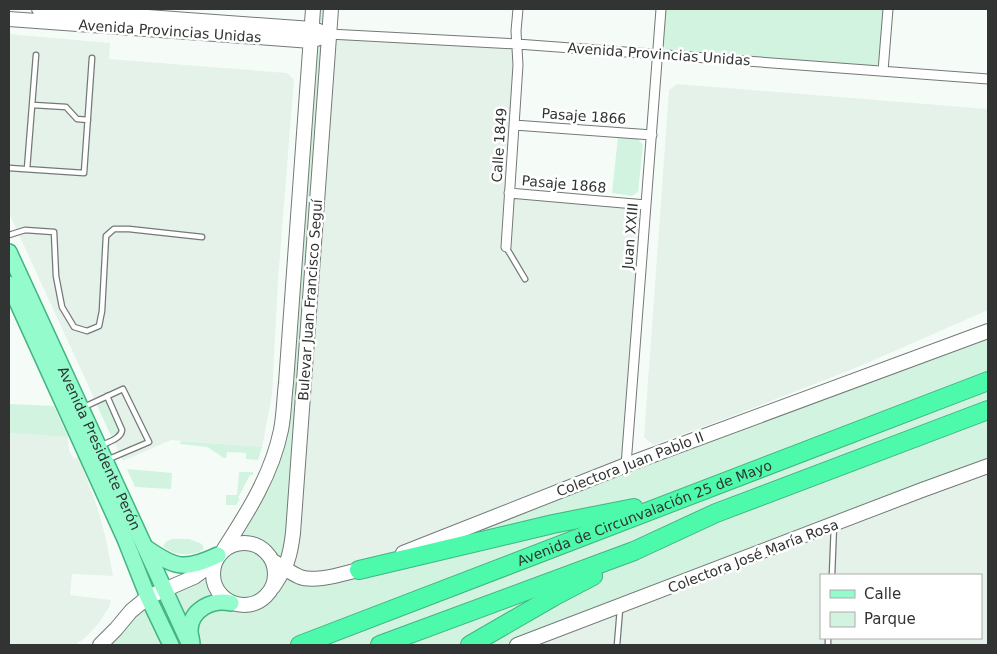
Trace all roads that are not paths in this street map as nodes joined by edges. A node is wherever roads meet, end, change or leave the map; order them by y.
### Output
1 (38, 9) edge
2 (313, 9) edge
3 (331, 9) edge
4 (518, 9) edge
5 (661, 9) edge
6 (888, 9) edge
7 (118, 17) edge
8 (9, 19) edge
9 (330, 34) junction
10 (312, 35) junction
11 (517, 44) junction
12 (658, 54) junction
13 (36, 55) dead end
14 (92, 58) dead end
15 (883, 71) junction
16 (988, 79) edge
17 (33, 106) junction
18 (88, 120) junction
19 (514, 125) junction
20 (652, 135) junction
21 (9, 168) edge
22 (28, 169) junction
23 (509, 193) junction
24 (646, 205) junction
25 (9, 235) edge
26 (202, 237) dead end
27 (506, 248) joint
28 (9, 252) edge
29 (525, 278) dead end
30 (9, 284) edge
31 (988, 330) edge
32 (988, 381) edge
33 (106, 396) junction
34 (81, 408) junction
35 (988, 410) edge
36 (102, 454) junction
37 (626, 465) junction
38 (988, 466) edge
39 (683, 498) junction
40 (834, 524) junction
41 (145, 548) junction
42 (634, 551) junction
43 (219, 555) junction
44 (279, 565) junction
45 (359, 570) junction
46 (832, 574) edge
47 (164, 589) junction
48 (148, 597) junction
49 (231, 603) junction
50 (620, 607) junction
51 (100, 645) edge
52 (171, 645) edge
53 (192, 645) edge
54 (300, 645) edge
55 (380, 645) edge
56 (470, 645) edge
57 (518, 645) edge
58 (618, 645) edge

1 - 7 main road, Avenida Provincias Unidas
2 - 10 main road, Bulevar Juan Francisco Seguí
3 - 9 main road, Bulevar Juan Francisco Seguí
4 - 11 street, Calle 1849
5 - 12 street, Juan XXIII
6 - 15 street
7 - 8 main road, Avenida Provincias Unidas
7 - 10 main road, Avenida Provincias Unidas
9 - 10 main road, Avenida Provincias Unidas
9 - 11 street, Avenida Provincias Unidas
9 - 44 main road, Bulevar Juan Francisco Seguí
10 - 43 main road, Bulevar Juan Francisco Seguí
11 - 12 street, Avenida Provincias Unidas
11 - 19 street, Calle 1849
12 - 15 street, Avenida Provincias Unidas
12 - 20 street, Juan XXIII
13 - 17 lane
14 - 18 lane
15 - 16 street, Avenida Provincias Unidas
17 - 18 lane
17 - 22 lane
18 - 22 lane
19 - 20 street, Pasaje 1866
19 - 23 street, Calle 1849
20 - 24 street, Juan XXIII
21 - 22 lane
23 - 24 street, Pasaje 1868
23 - 27 street, Calle 1849
24 - 37 street, Juan XXIII
25 - 26 lane
27 - 29 lane, Calle 1849
28 - 34 main road, Avenida Presidente Perón
30 - 48 main road, Avenida Presidente Perón
31 - 37 main road, Colectora Juan Pablo II
32 - 39 highway, Avenida de Circunvalación 25 de Mayo
33 - 34 lane
33 - 36 lane
33 - 36 lane
34 - 36 main road, Avenida Presidente Perón
35 - 42 highway, Avenida de Circunvalación 25 de Mayo
36 - 41 main road, Avenida Presidente Perón
37 - 45 main road, Colectora Juan Pablo II
38 - 40 main road, Colectora José María Rosa
39 - 45 highway
39 - 54 highway, Avenida de Circunvalación 25 de Mayo
40 - 46 lane
40 - 50 main road, Colectora José María Rosa
41 - 43 main road
41 - 47 main road, Avenida Presidente Perón
42 - 55 highway, Avenida de Circunvalación 25 de Mayo
42 - 56 highway
43 - 44 main road
43 - 47 main road
43 - 49 main road
44 - 45 main road, Colectora Juan Pablo II
44 - 49 main road, Bulevar Juan Francisco Seguí
47 - 48 main road
47 - 53 main road, Avenida Presidente Perón
48 - 51 main road
48 - 52 main road, Avenida Presidente Perón
49 - 53 main road
50 - 57 main road, Colectora José María Rosa
50 - 58 lane

